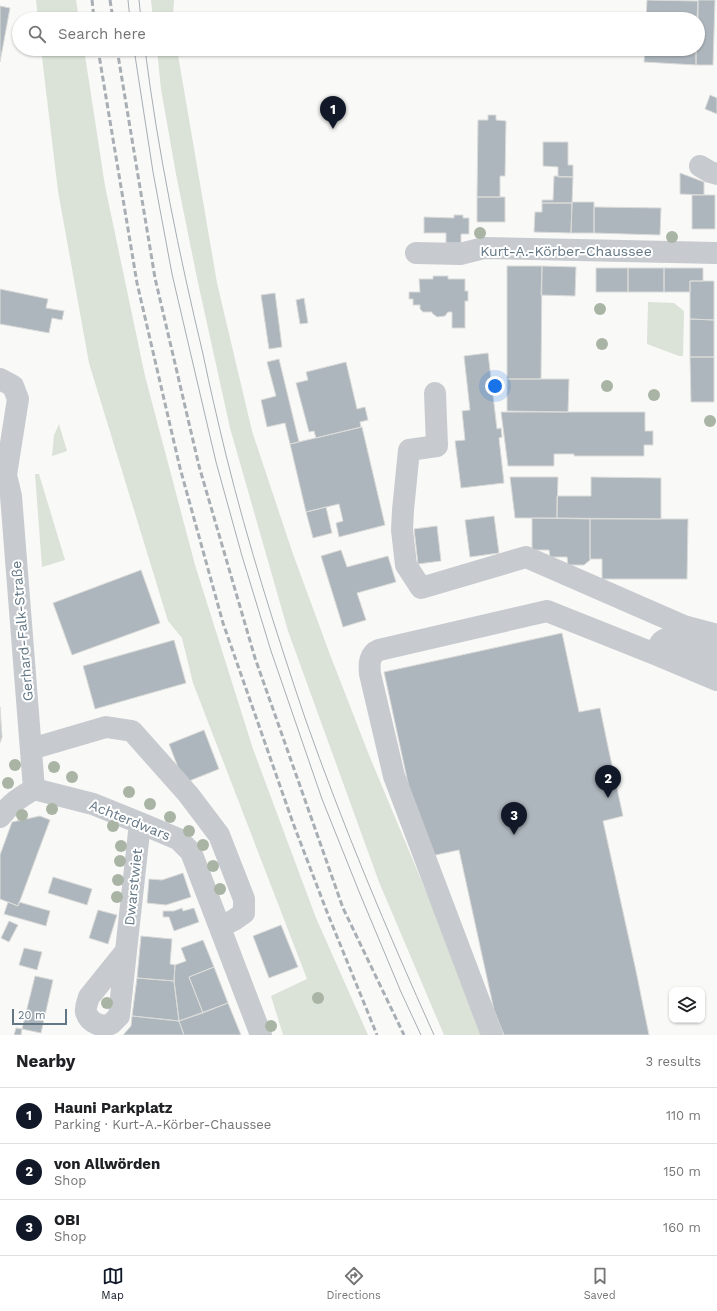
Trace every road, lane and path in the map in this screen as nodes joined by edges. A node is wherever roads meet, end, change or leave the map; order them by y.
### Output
1 (416, 253) dead end
2 (717, 253) edge
3 (0, 379) edge
4 (435, 393) dead end
5 (3, 469) edge
6 (717, 635) edge
7 (655, 654) junction
8 (717, 658) edge
9 (717, 680) edge
10 (31, 749) junction
11 (34, 789) junction
12 (0, 817) edge
13 (140, 823) junction
14 (220, 927) junction
15 (126, 951) dead end
16 (261, 1035) edge
17 (492, 1035) edge

1 - 2 street, Kurt-A.-Körber-Chaussee
3 - 5 street, Gerhard-Falk-Straße
4 - 6 street
5 - 10 street, Gerhard-Falk-Straße
7 - 8 street
7 - 9 street
7 - 17 street
10 - 11 street, Gerhard-Falk-Straße
10 - 14 street
11 - 12 street
11 - 13 street, Achterdwars
13 - 14 street, Achterdwars
13 - 15 street, Dwarstwiet
14 - 16 street, Achterdwars

